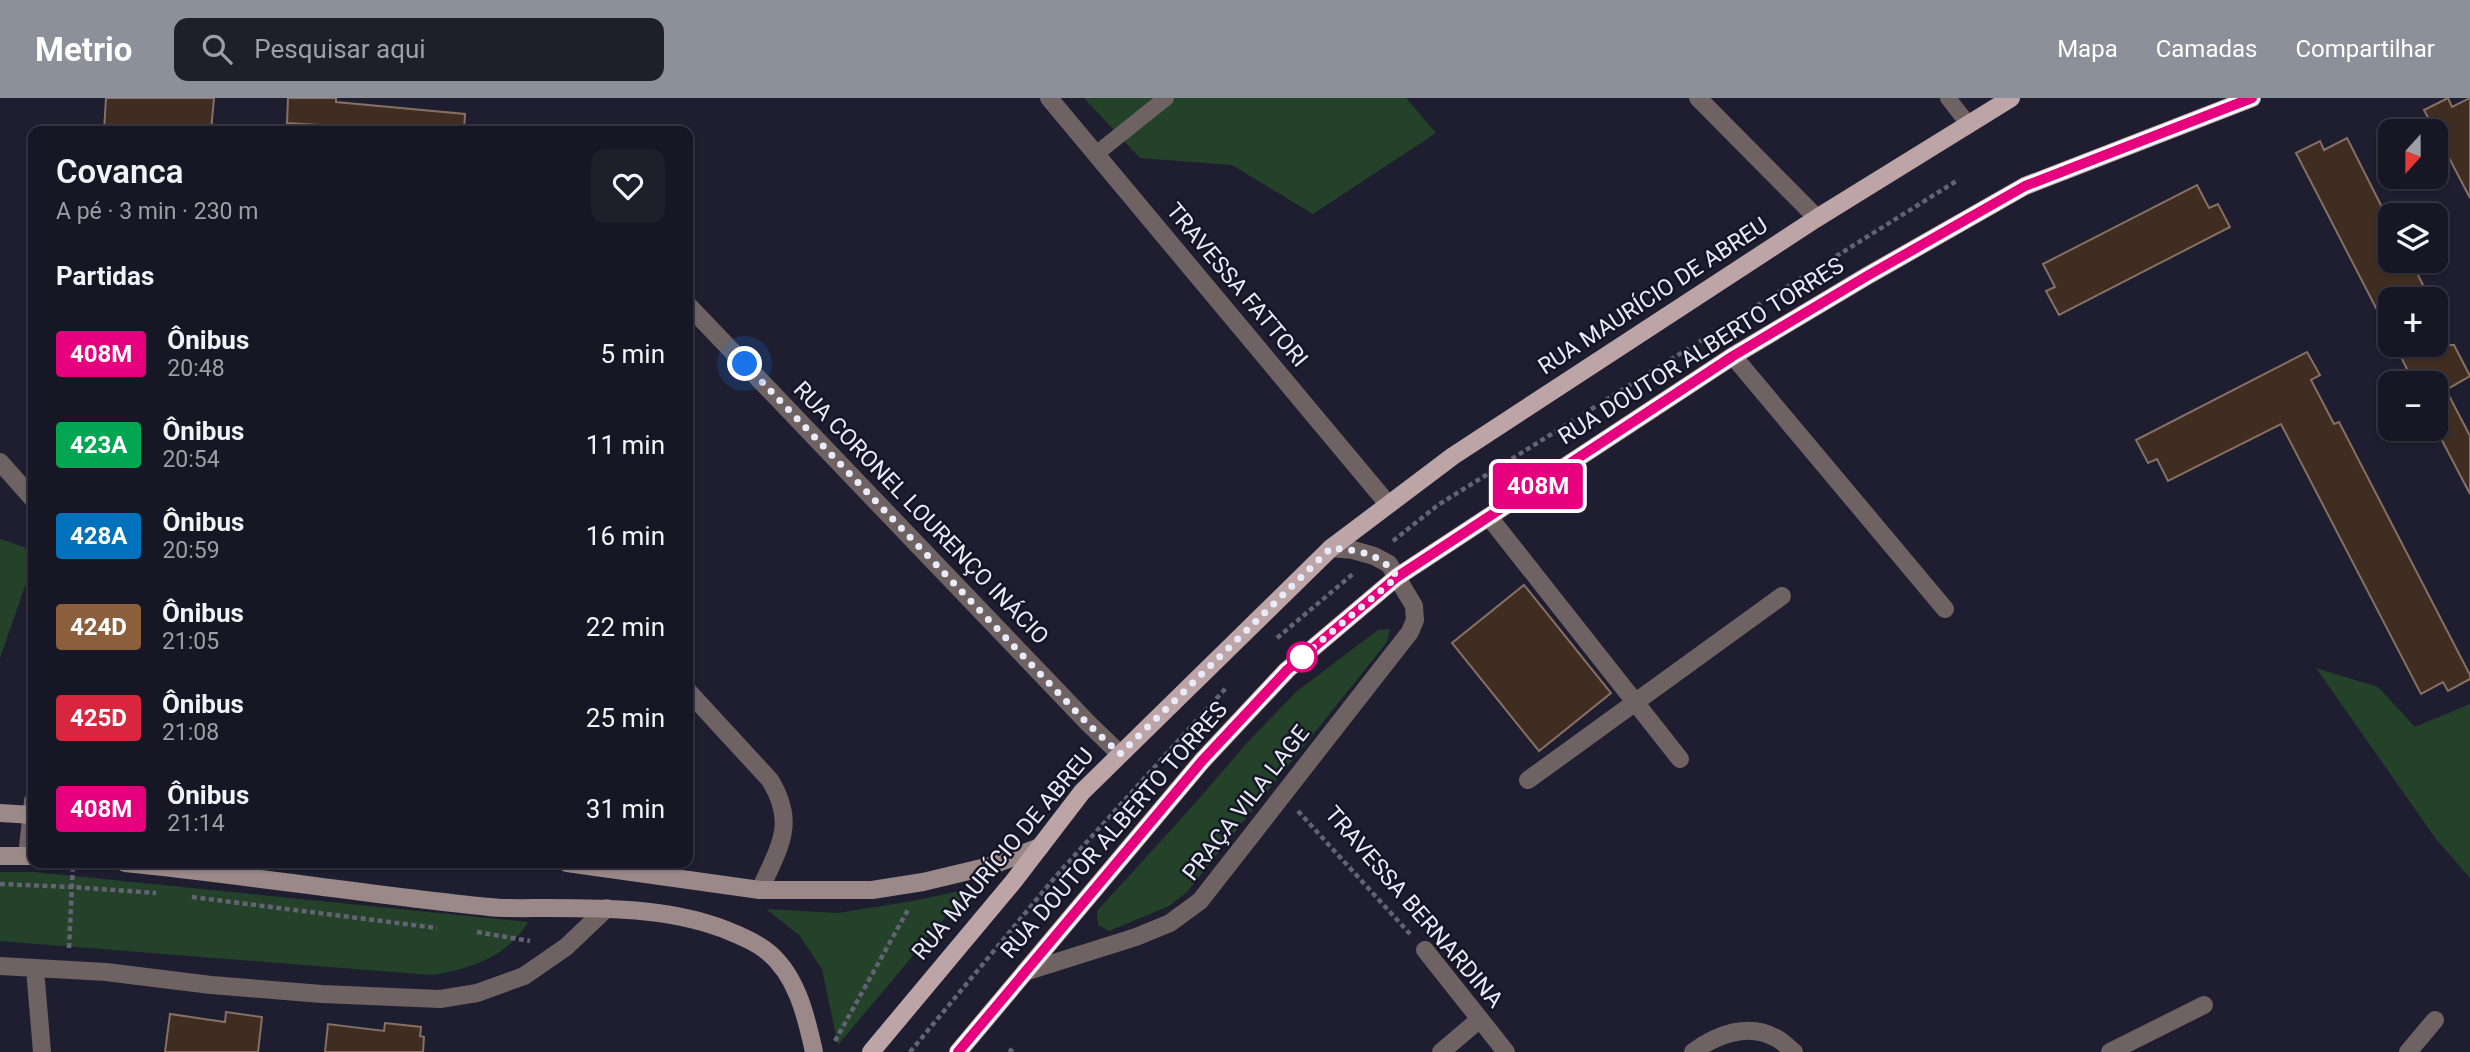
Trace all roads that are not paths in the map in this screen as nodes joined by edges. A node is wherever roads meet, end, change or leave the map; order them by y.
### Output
1 (1049, 98) edge
2 (1166, 98) edge
3 (1698, 98) edge
4 (1948, 98) edge
5 (2011, 98) edge
6 (2252, 98) edge
7 (1969, 125) junction
8 (1096, 154) junction
9 (1817, 218) junction
10 (693, 309) edge
11 (1733, 356) junction
12 (0, 462) edge
13 (28, 493) edge
14 (1388, 504) junction
15 (1489, 517) junction
16 (1331, 548) junction
17 (1397, 577) junction
18 (1782, 596) dead end
19 (1945, 609) dead end
20 (693, 696) edge
21 (1635, 700) junction
22 (1120, 754) junction
23 (1680, 759) dead end
24 (1528, 780) dead end
25 (28, 810) edge
26 (0, 813) edge
27 (1040, 847) junction
28 (0, 856) edge
29 (28, 856) edge
30 (178, 868) edge
31 (603, 868) edge
32 (760, 890) junction
33 (607, 908) junction
34 (1425, 950) road end
35 (0, 966) edge
36 (35, 970) junction
37 (1024, 972) junction
38 (2204, 1005) dead end
39 (1480, 1019) junction
40 (2435, 1020) dead end
41 (42, 1052) edge
42 (814, 1052) edge
43 (871, 1052) edge
44 (958, 1052) edge
45 (1441, 1052) edge
46 (1506, 1052) edge
47 (1693, 1052) edge
48 (1794, 1052) edge
49 (2110, 1052) edge
50 (2408, 1052) edge

1 - 8 street, TRAVESSA FATTORI
2 - 8 lane
3 - 9 street
4 - 7 lane
5 - 7 main road, RUA MAURÍCIO DE ABREU
6 - 11 main road, RUA DOUTOR ALBERTO TORRES
7 - 9 main road, RUA MAURÍCIO DE ABREU
8 - 14 street, TRAVESSA FATTORI
9 - 14 main road, RUA MAURÍCIO DE ABREU
10 - 22 street, RUA CORONEL LOURENÇO INÁCIO
11 - 15 main road, RUA DOUTOR ALBERTO TORRES
11 - 19 street
12 - 13 street
14 - 16 main road, RUA MAURÍCIO DE ABREU
15 - 17 main road, RUA DOUTOR ALBERTO TORRES
15 - 21 street
16 - 17 street
16 - 22 main road, RUA MAURÍCIO DE ABREU
17 - 37 main road, RUA DOUTOR ALBERTO TORRES
17 - 37 street, PRAÇA VILA LAGE
18 - 21 street
20 - 32 street
21 - 23 street
21 - 24 street
22 - 27 main road, RUA MAURÍCIO DE ABREU
25 - 26 main road
27 - 32 main road
27 - 43 main road, RUA MAURÍCIO DE ABREU
28 - 29 main road
30 - 33 main road
31 - 32 main road
33 - 36 street
33 - 42 main road
34 - 39 street, TRAVESSA BERNARDINA
35 - 36 street
36 - 41 street
37 - 44 main road, RUA DOUTOR ALBERTO TORRES
38 - 49 street
39 - 45 street
39 - 46 street, TRAVESSA BERNARDINA
40 - 50 street
47 - 48 street

